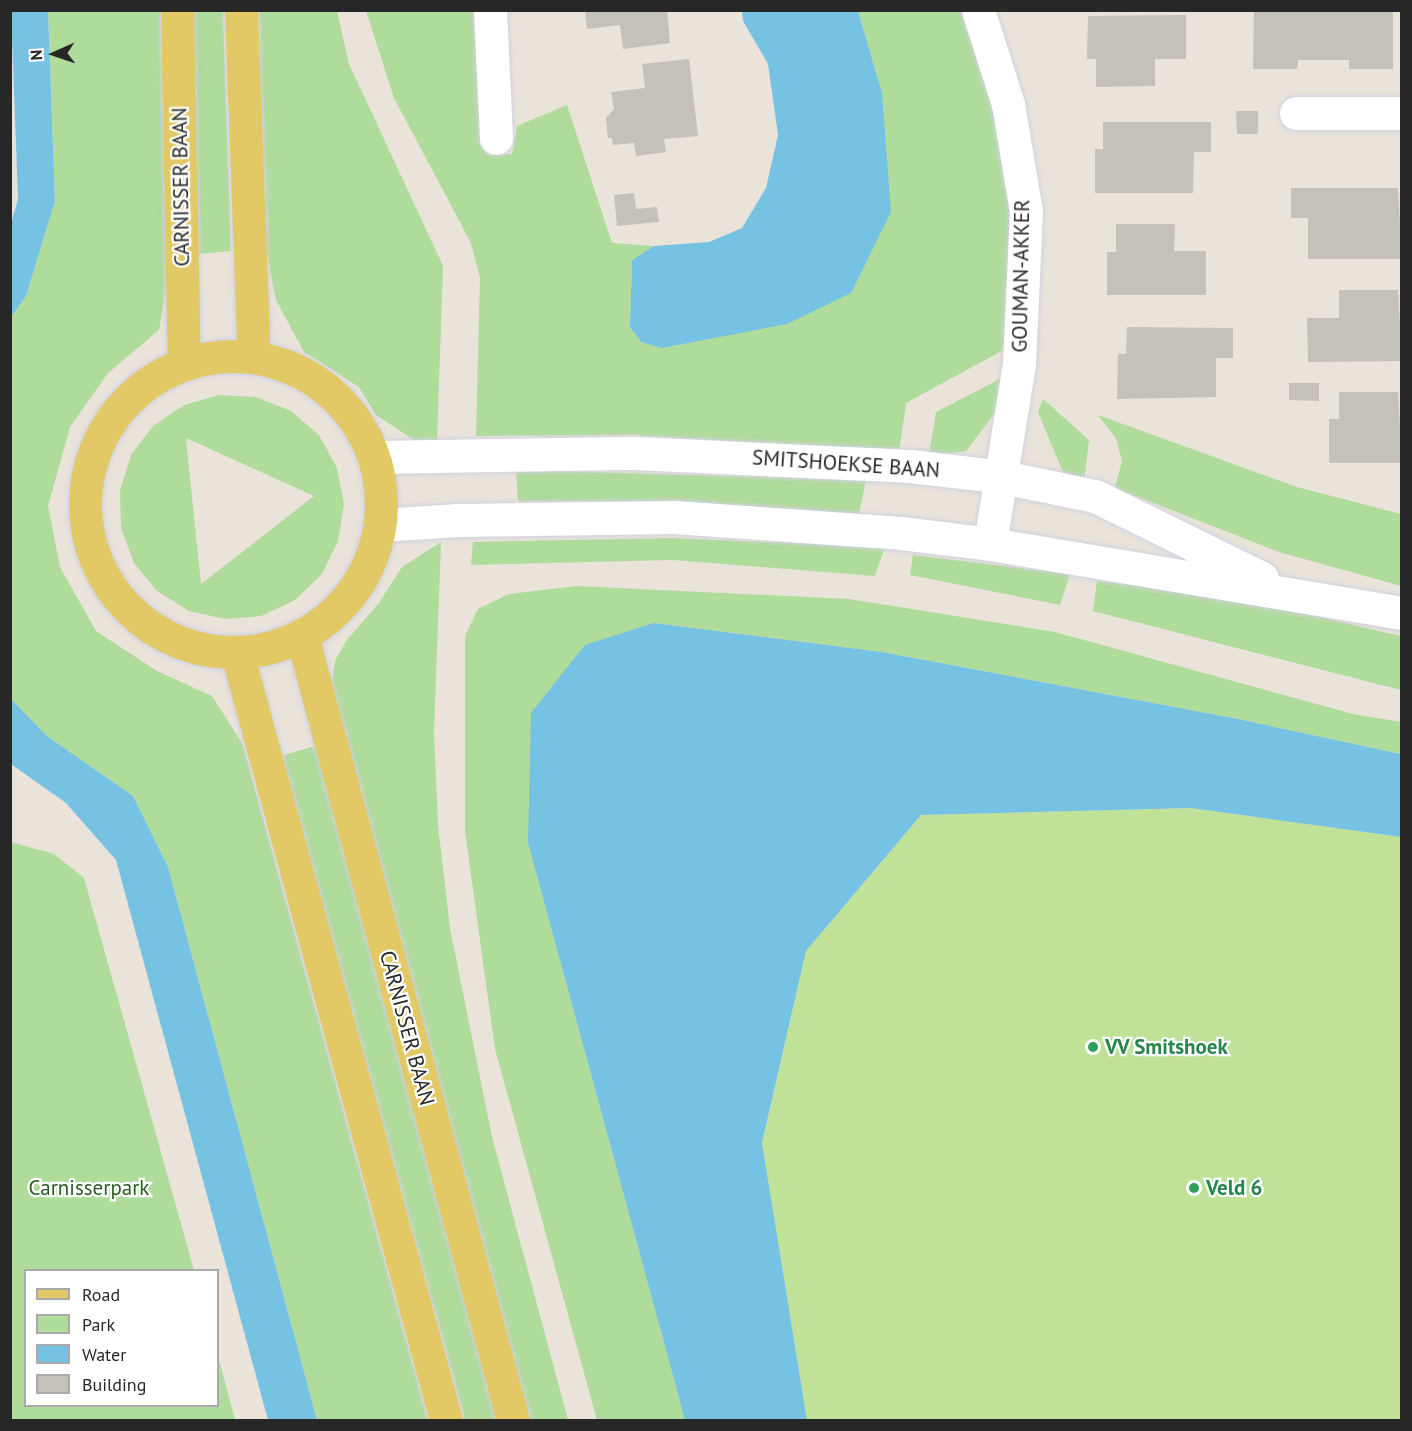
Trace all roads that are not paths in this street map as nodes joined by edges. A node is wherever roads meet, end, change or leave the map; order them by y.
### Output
1 (177, 10) edge
2 (241, 10) edge
3 (490, 10) edge
4 (978, 10) edge
5 (1296, 112) dead end
6 (1401, 114) edge
7 (496, 138) dead end
8 (254, 357) junction
9 (184, 364) junction
10 (373, 457) junction
11 (1003, 477) junction
12 (380, 525) junction
13 (990, 544) junction
14 (1293, 593) junction
15 (1401, 613) edge
16 (302, 636) junction
17 (237, 653) junction
18 (446, 1420) edge
19 (513, 1420) edge

1 - 9 main road, CARNISSER BAAN
2 - 8 main road
3 - 7 street
4 - 11 street, GOUMAN-AKKER
5 - 6 street
8 - 9 main road
8 - 10 main road
9 - 17 main road
10 - 11 street, SMITSHOEKSE BAAN
10 - 12 main road
11 - 13 street, GOUMAN-AKKER
11 - 14 street, SMITSHOEKSE BAAN
12 - 13 street, SMITSHOEKSE BAAN
12 - 16 main road
13 - 14 street, SMITSHOEKSE BAAN
14 - 15 street, SMITSHOEKSE BAAN
16 - 17 main road
16 - 19 main road, CARNISSER BAAN
17 - 18 main road

